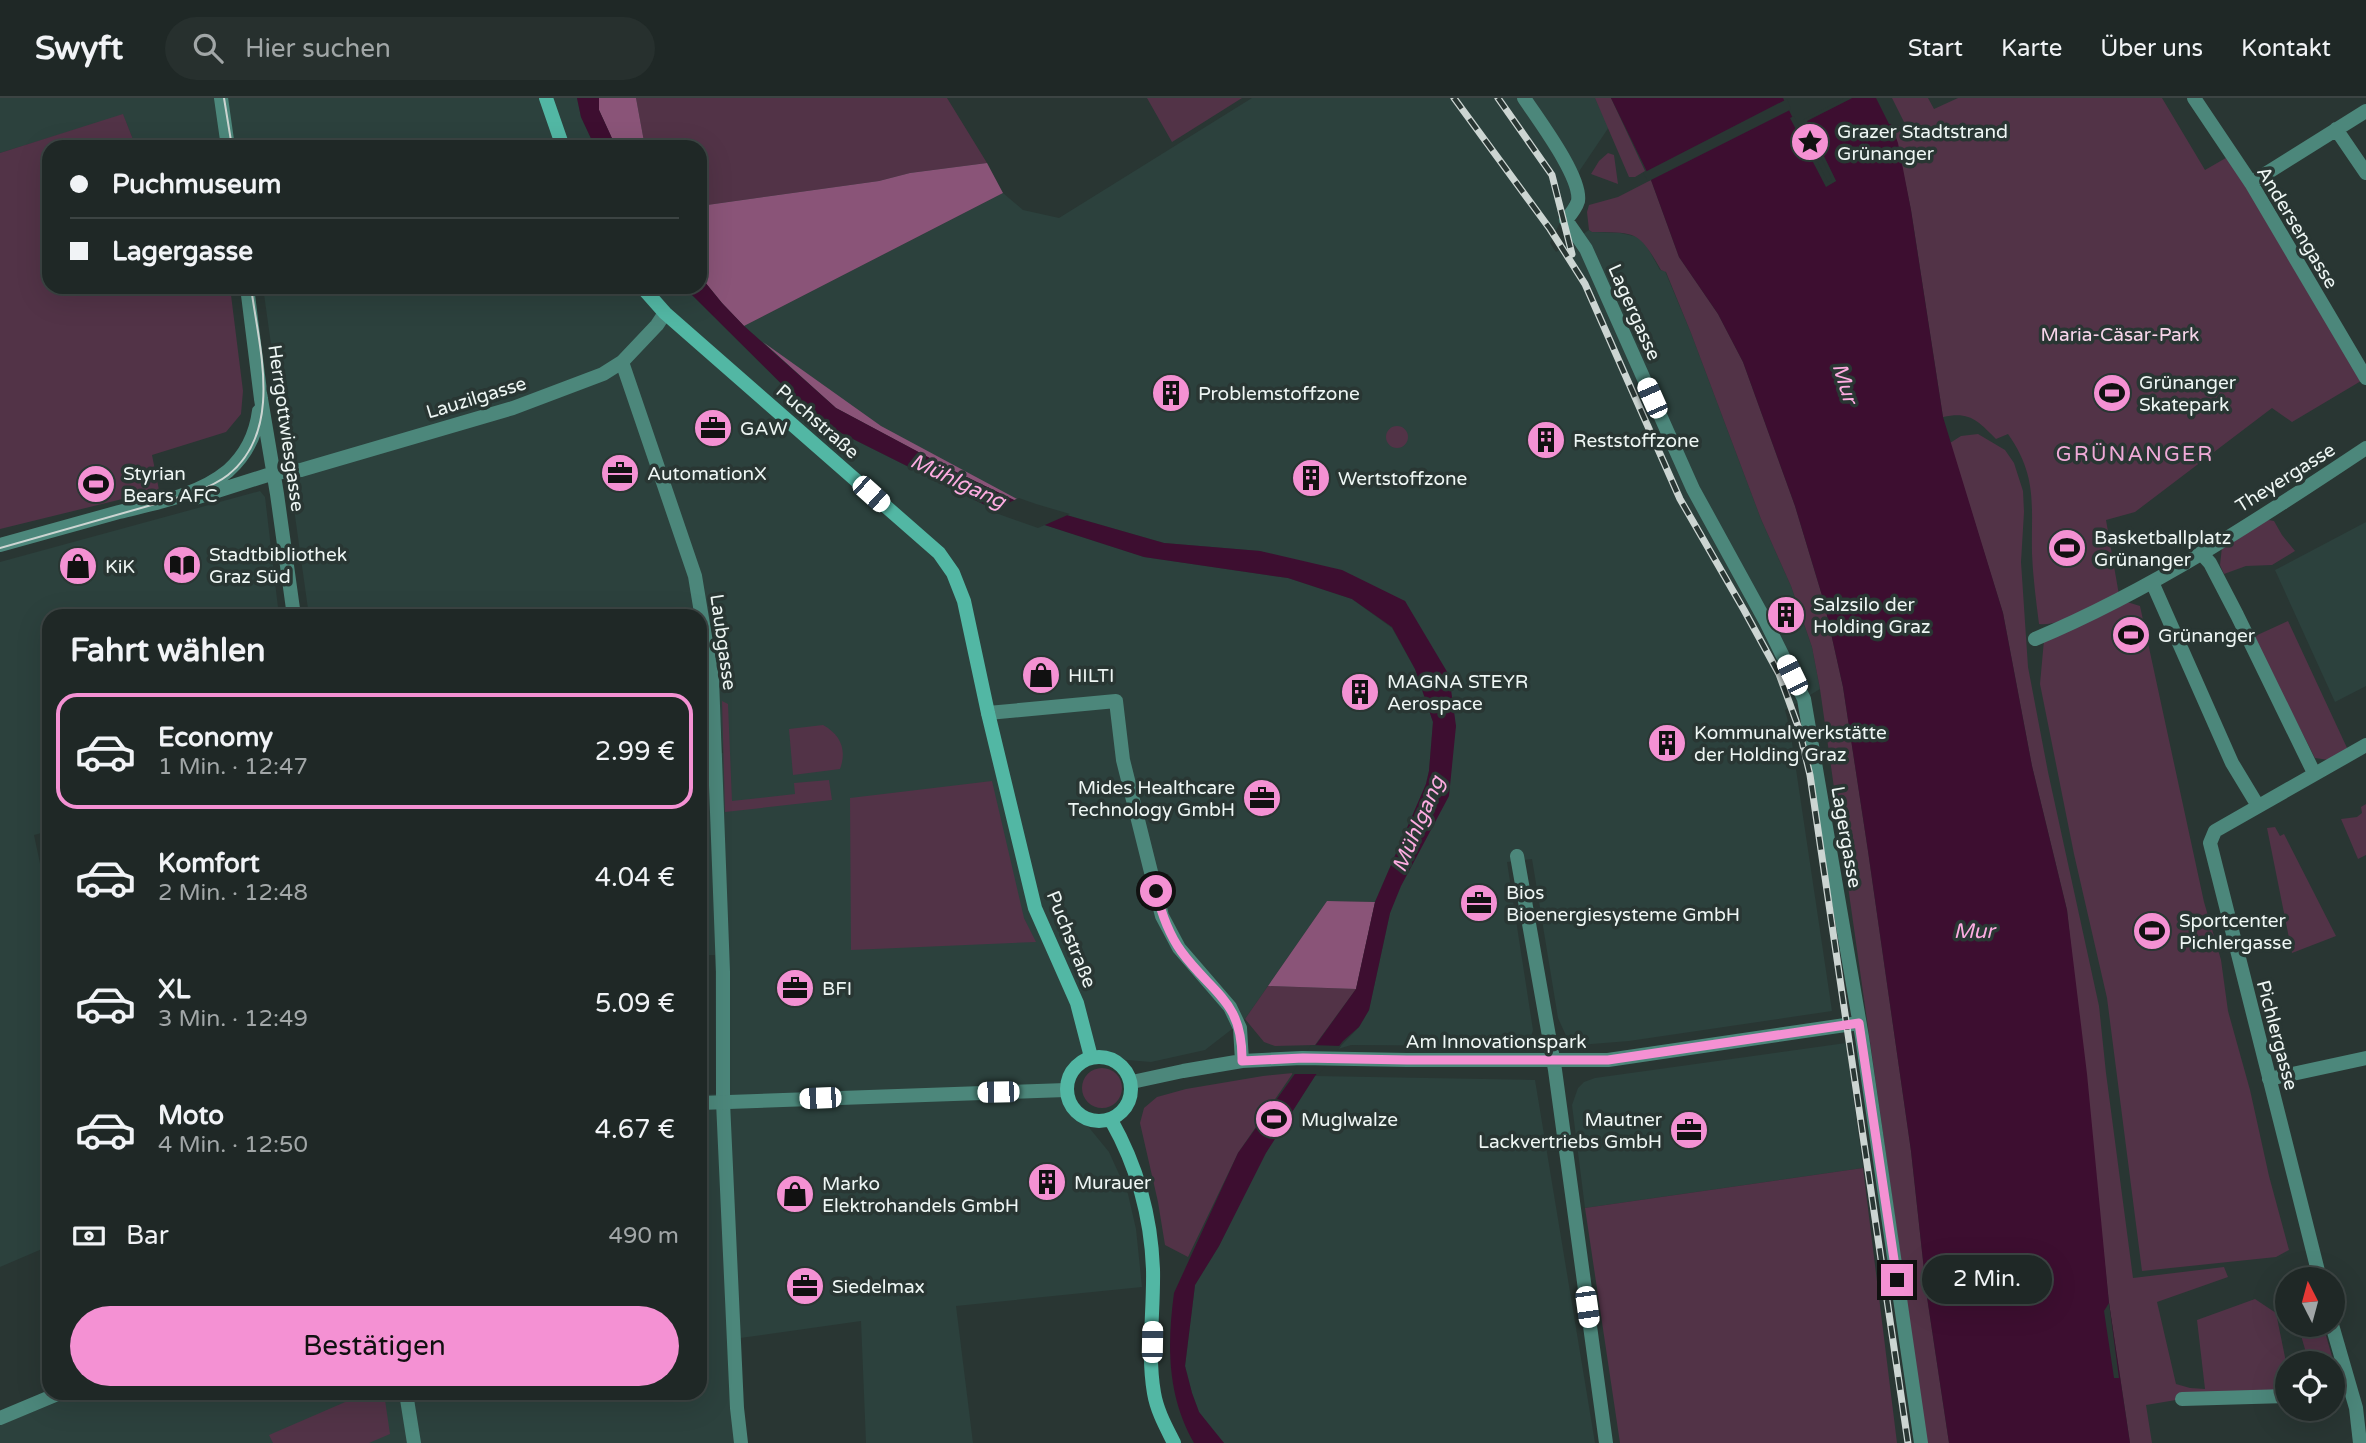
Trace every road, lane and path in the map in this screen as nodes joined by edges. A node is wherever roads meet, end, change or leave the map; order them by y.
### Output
1 (221, 98) edge
2 (546, 98) edge
3 (1524, 98) edge
4 (2194, 98) edge
5 (2366, 111) edge
6 (2336, 129) junction
7 (227, 140) edge
8 (561, 140) edge
9 (2366, 173) edge
10 (2251, 183) junction
11 (248, 294) edge
12 (648, 294) edge
13 (665, 313) junction
14 (622, 362) junction
15 (2366, 377) edge
16 (261, 399) junction
17 (2366, 448) edge
18 (247, 449) junction
19 (274, 473) junction
20 (158, 502) junction
21 (0, 545) edge
22 (2202, 553) junction
23 (2152, 582) junction
24 (293, 609) edge
25 (700, 609) edge
26 (2035, 639) dead end
27 (707, 649) edge
28 (988, 713) junction
29 (2366, 745) edge
30 (2314, 773) junction
31 (2258, 806) junction
32 (1517, 856) dead end
33 (1859, 1023) junction
34 (1091, 1057) junction
35 (2366, 1058) edge
36 (1242, 1061) junction
37 (1552, 1061) junction
38 (2269, 1079) junction
39 (1132, 1082) junction
40 (1066, 1090) junction
41 (723, 1102) junction
42 (707, 1103) edge
43 (1111, 1120) junction
44 (2317, 1267) edge
45 (2335, 1337) edge
46 (2348, 1385) junction
47 (2345, 1386) edge
48 (2275, 1396) edge
49 (2182, 1399) dead end
50 (43, 1400) edge
51 (407, 1400) edge
52 (0, 1418) edge
53 (414, 1443) edge
54 (741, 1443) edge
55 (1174, 1443) edge
56 (1606, 1443) edge
57 (1921, 1443) edge
58 (2360, 1443) edge

1 - 7 street
2 - 8 main road
3 - 33 street, Lagergasse
4 - 10 street, Andersengasse
5 - 6 street
6 - 9 street
6 - 10 street
10 - 15 street, Andersengasse
11 - 16 street, Herrgottwiesgasse
12 - 13 main road, Puchstraße
13 - 14 street, Lauzilgasse
13 - 28 main road, Puchstraße
14 - 19 street, Lauzilgasse
14 - 25 street, Laubgasse
16 - 18 street, Lauzilgasse
16 - 19 street, Herrgottwiesgasse
17 - 22 street, Theyergasse
18 - 19 street
18 - 20 street, Lauzilgasse
19 - 20 street, Lauzilgasse
19 - 24 street, Herrgottwiesgasse
20 - 21 street, Lauzilgasse
22 - 23 street, Theyergasse
22 - 30 street
23 - 26 street, Theyergasse
23 - 31 street
27 - 41 street, Laubgasse
28 - 34 main road, Puchstraße
28 - 36 street
29 - 30 street, Pichlergasse
30 - 31 street, Pichlergasse
31 - 38 street, Pichlergasse
32 - 37 street
33 - 37 street, Am Innovationspark
33 - 57 street, Lagergasse
34 - 39 main road
34 - 40 main road
35 - 38 street
36 - 37 street, Am Innovationspark
36 - 39 street, Am Innovationspark
37 - 56 street
38 - 44 street, Pichlergasse
39 - 43 main road
40 - 41 street
40 - 43 main road
41 - 42 street
41 - 54 street, Laubgasse
43 - 55 main road
45 - 46 street
46 - 47 street
46 - 58 street
48 - 49 street
50 - 52 street
51 - 53 street

